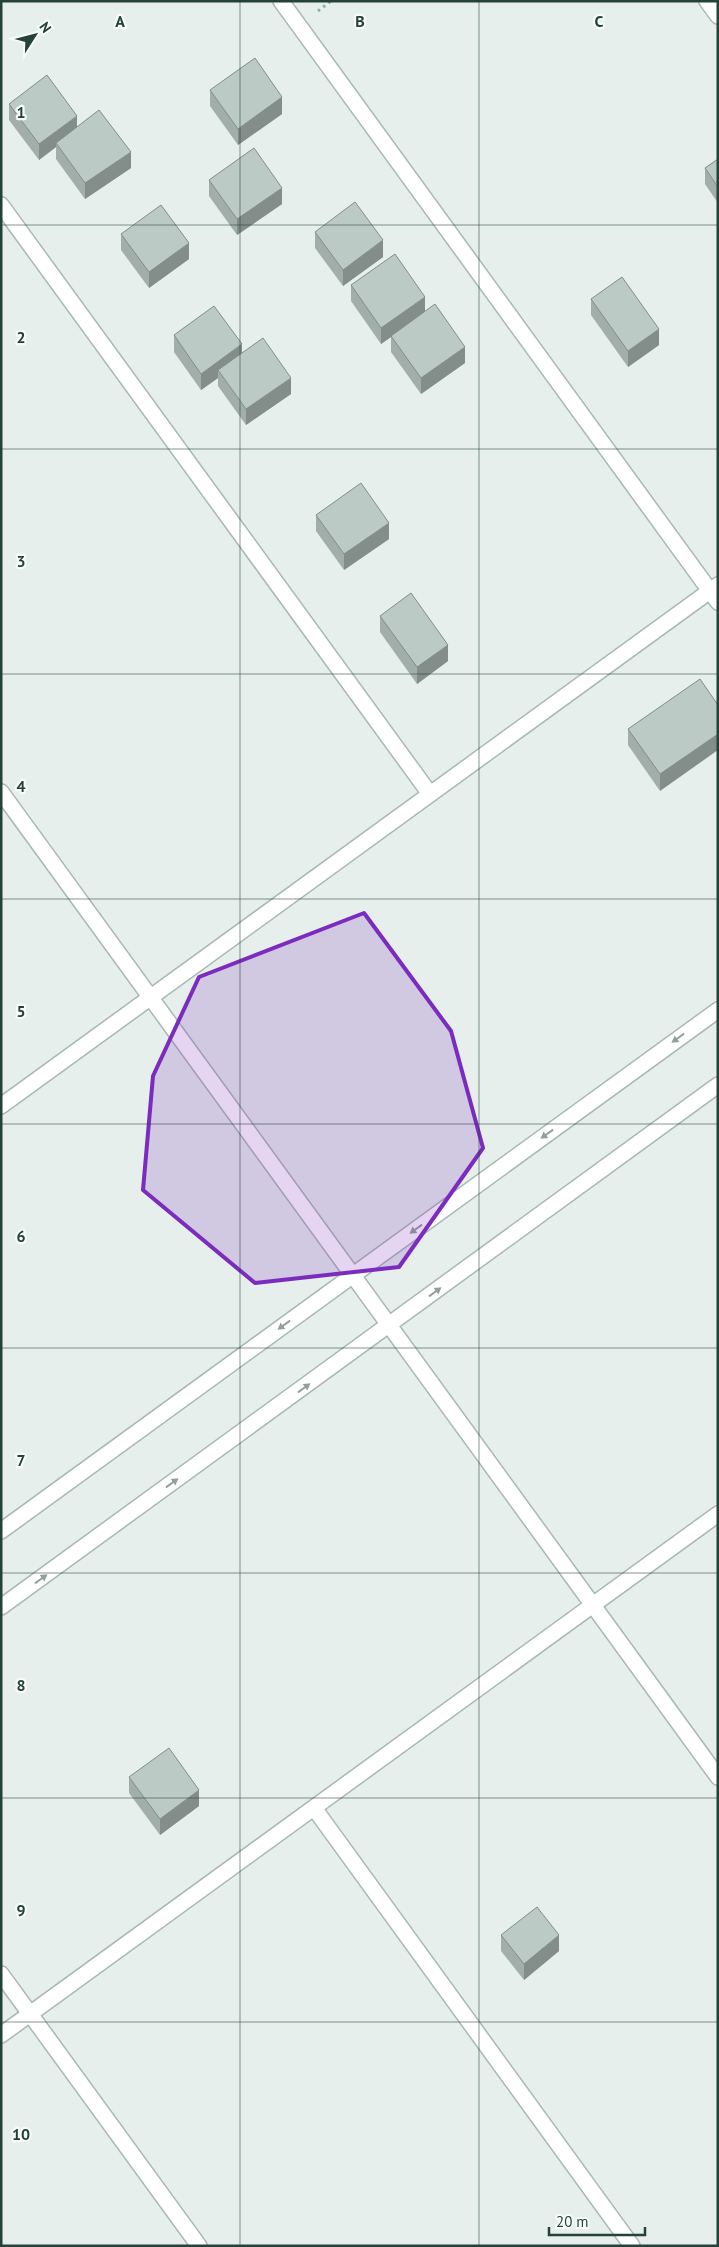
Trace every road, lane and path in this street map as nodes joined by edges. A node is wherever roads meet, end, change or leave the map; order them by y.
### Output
1 (281, 1) edge
2 (707, 1) edge
3 (718, 16) edge
4 (1, 205) edge
5 (715, 592) edge
6 (1, 792) edge
7 (430, 794) junction
8 (150, 997) junction
9 (718, 1010) edge
10 (718, 1084) edge
11 (1, 1106) edge
12 (353, 1275) junction
13 (390, 1325) junction
14 (718, 1514) edge
15 (1, 1531) edge
16 (592, 1605) junction
17 (1, 1608) edge
18 (718, 1777) edge
19 (314, 1808) junction
20 (1, 1974) edge
21 (30, 2014) junction
22 (1, 2035) edge
23 (199, 2246) edge
24 (632, 2246) edge

1 - 5 street
2 - 3 street
4 - 7 street
5 - 7 street
6 - 8 street
7 - 8 street
8 - 11 street
8 - 12 street
9 -> 12 street
13 -> 10 street
12 - 13 street
12 -> 15 street
13 - 16 street
17 -> 13 street
14 - 16 street
16 - 18 street
16 - 19 street
19 - 21 street
19 - 24 street
20 - 21 street
21 - 22 street
21 - 23 street

